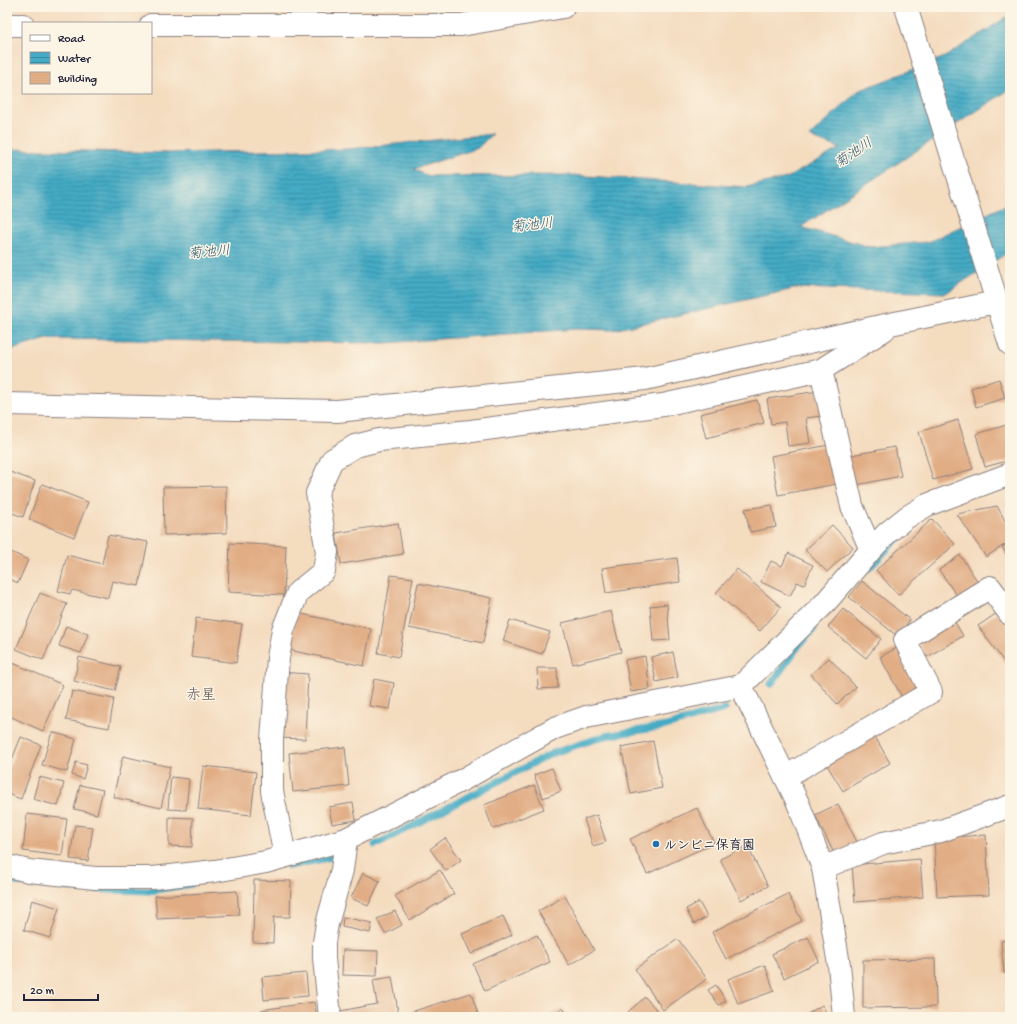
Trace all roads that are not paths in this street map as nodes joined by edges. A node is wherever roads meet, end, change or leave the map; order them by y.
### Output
1 (563, 7) edge
2 (906, 7) edge
3 (7, 25) edge
4 (22, 25) edge
5 (152, 25) edge
6 (996, 302) junction
7 (897, 322) junction
8 (1010, 344) edge
9 (821, 370) junction
10 (7, 404) edge
11 (1010, 474) edge
12 (871, 550) junction
13 (1010, 614) edge
14 (741, 686) junction
15 (785, 777) junction
16 (1010, 806) edge
17 (346, 838) junction
18 (284, 856) junction
19 (7, 866) edge
20 (823, 868) junction
21 (330, 1017) edge
22 (844, 1017) edge

1 - 5 street
2 - 6 street
3 - 4 street
6 - 7 street
6 - 8 street
7 - 9 street
7 - 10 street
9 - 12 street
9 - 18 street
11 - 12 street
12 - 14 street
13 - 15 street
14 - 15 street
14 - 17 street
15 - 20 street
16 - 20 street
17 - 18 street
17 - 21 street
18 - 19 street
20 - 22 street

